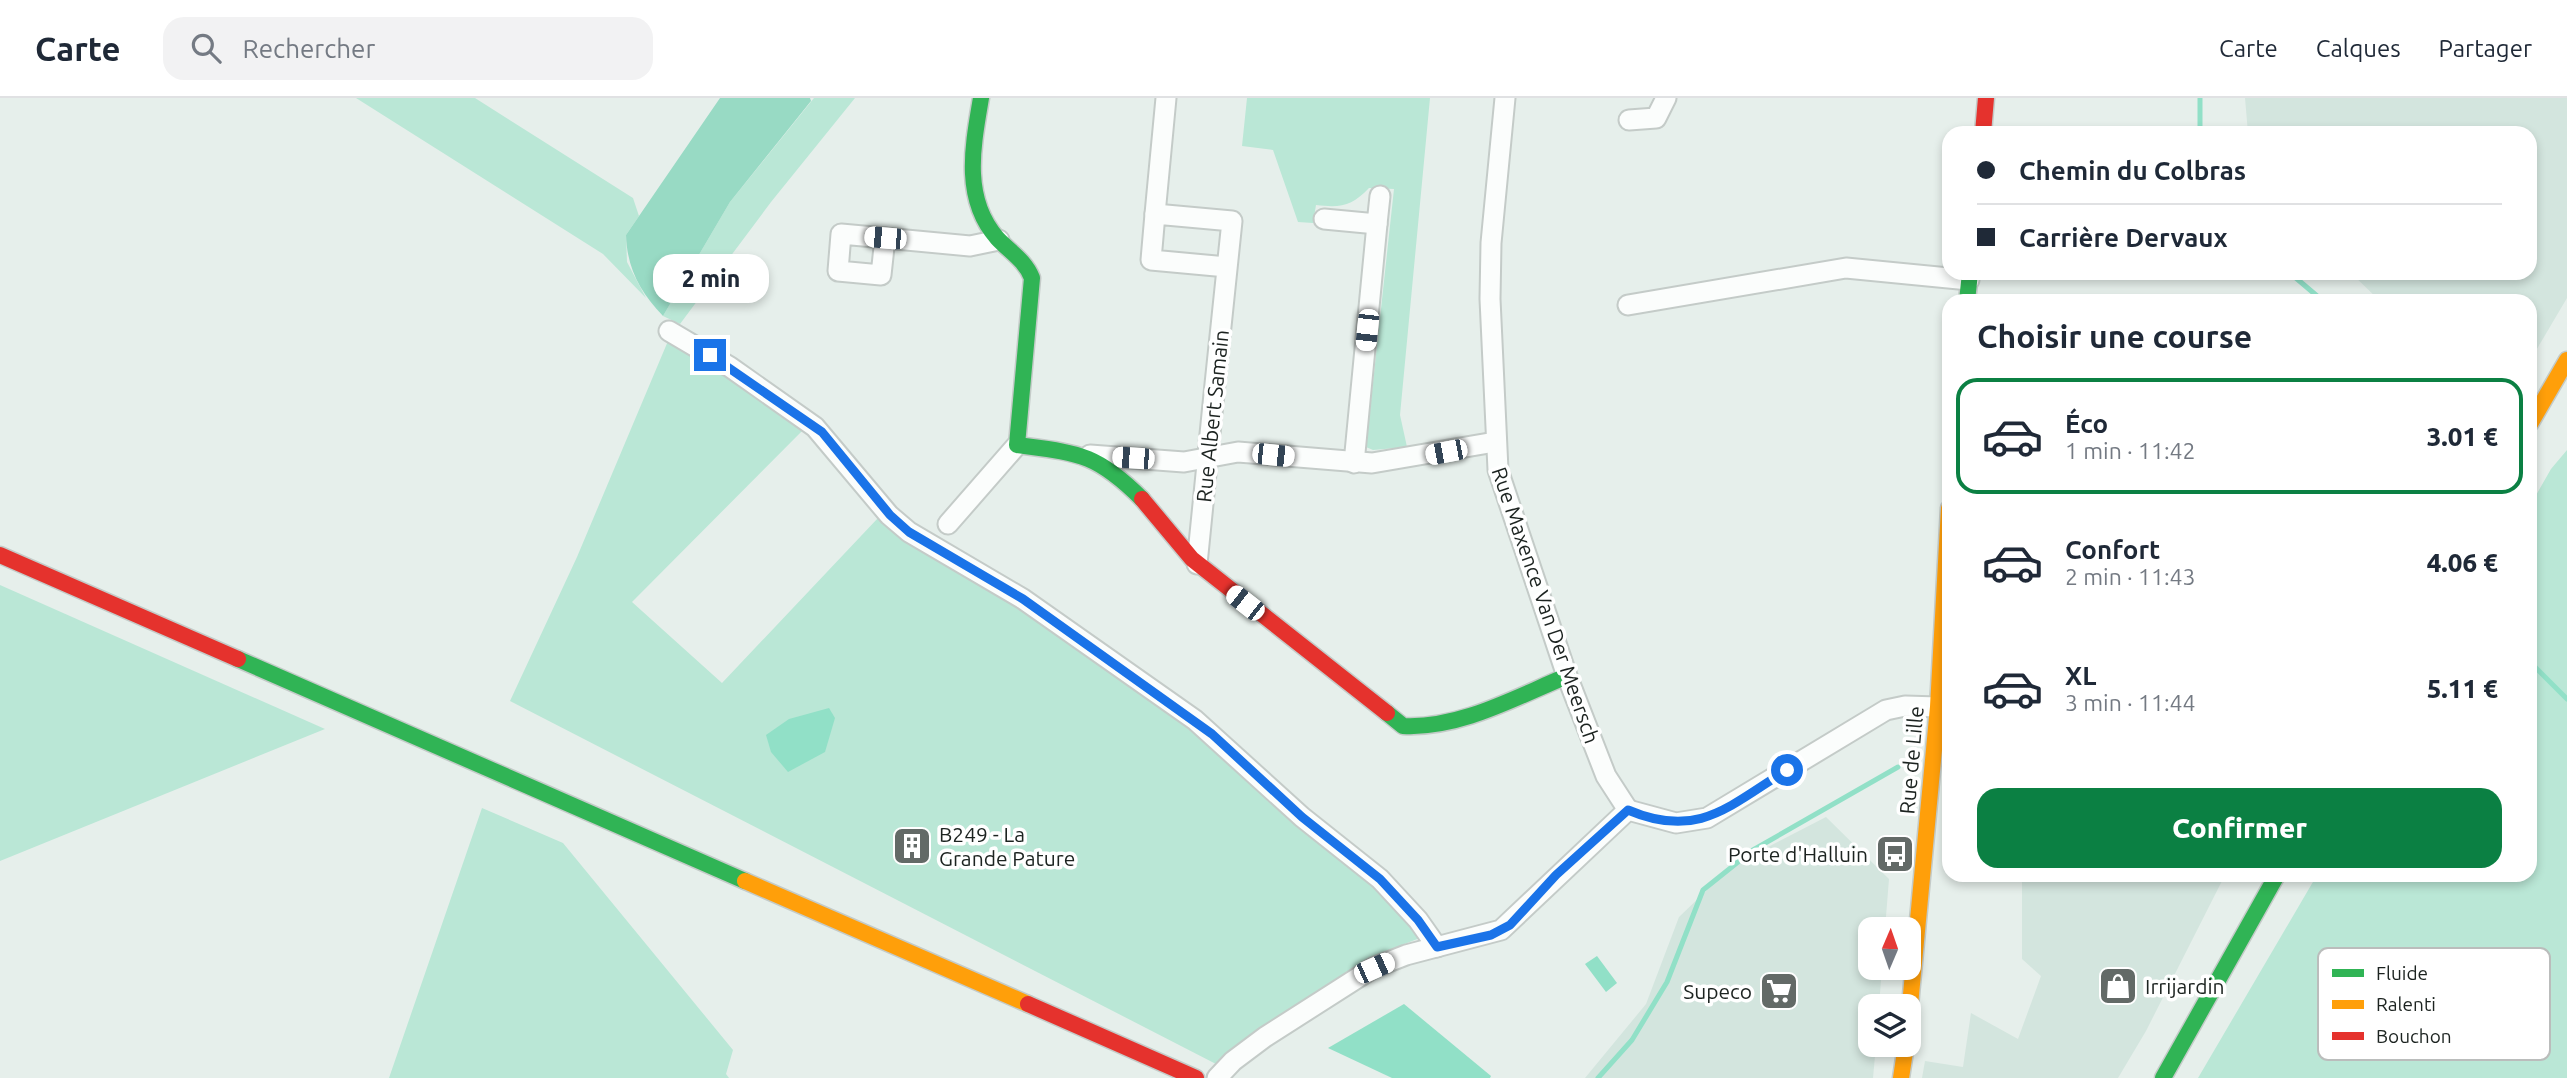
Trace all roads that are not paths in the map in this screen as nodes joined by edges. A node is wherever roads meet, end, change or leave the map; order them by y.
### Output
1 (981, 98) edge
2 (1166, 98) edge
3 (1505, 98) edge
4 (1666, 98) edge
5 (1986, 98) edge
6 (1629, 120) dead end
7 (1984, 126) edge
8 (1380, 196) dead end
9 (1156, 214) junction
10 (1324, 219) dead end
11 (1377, 224) junction
12 (885, 238) dead end
13 (999, 240) junction
14 (1227, 267) junction
15 (1942, 274) edge
16 (1628, 305) dead end
17 (669, 331) dead end
18 (2567, 360) edge
19 (2537, 412) edge
20 (1496, 442) junction
21 (1017, 445) junction
22 (1082, 454) junction
23 (1208, 458) junction
24 (1354, 463) junction
25 (948, 524) dead end
26 (0, 555) edge
27 (1197, 564) junction
28 (1942, 581) edge
29 (1567, 676) junction
30 (1930, 706) junction
31 (1628, 810) junction
32 (2273, 882) edge
33 (1903, 917) edge
34 (1437, 947) junction
35 (1910, 994) edge
36 (1896, 1057) edge
37 (1903, 1057) edge
38 (1196, 1078) edge
39 (1217, 1078) edge
40 (1899, 1078) edge
41 (2163, 1078) edge

1 - 13 main road
2 - 9 street
3 - 20 street, Rue Maxence Van Der Meersch
4 - 6 street
5 - 7 main road
8 - 11 street
9 - 14 street
9 - 14 street, Rue Albert Samain
10 - 11 street
11 - 24 street
12 - 13 street
13 - 21 main road
14 - 23 street, Rue Albert Samain
15 - 16 street
17 - 34 street
18 - 19 main road
20 - 24 street
20 - 29 street, Rue Maxence Van Der Meersch
21 - 22 main road
21 - 25 street
22 - 23 street
22 - 27 main road
23 - 24 street
23 - 27 street, Rue Albert Samain
26 - 38 main road
27 - 29 main road
28 - 30 main road, Rue de Lille
29 - 31 street, Rue Maxence Van Der Meersch
30 - 31 street
30 - 33 main road, Rue de Lille
30 - 35 main road, Rue de Lille
31 - 34 street
32 - 41 main road
34 - 39 street
36 - 40 main road
37 - 40 main road

